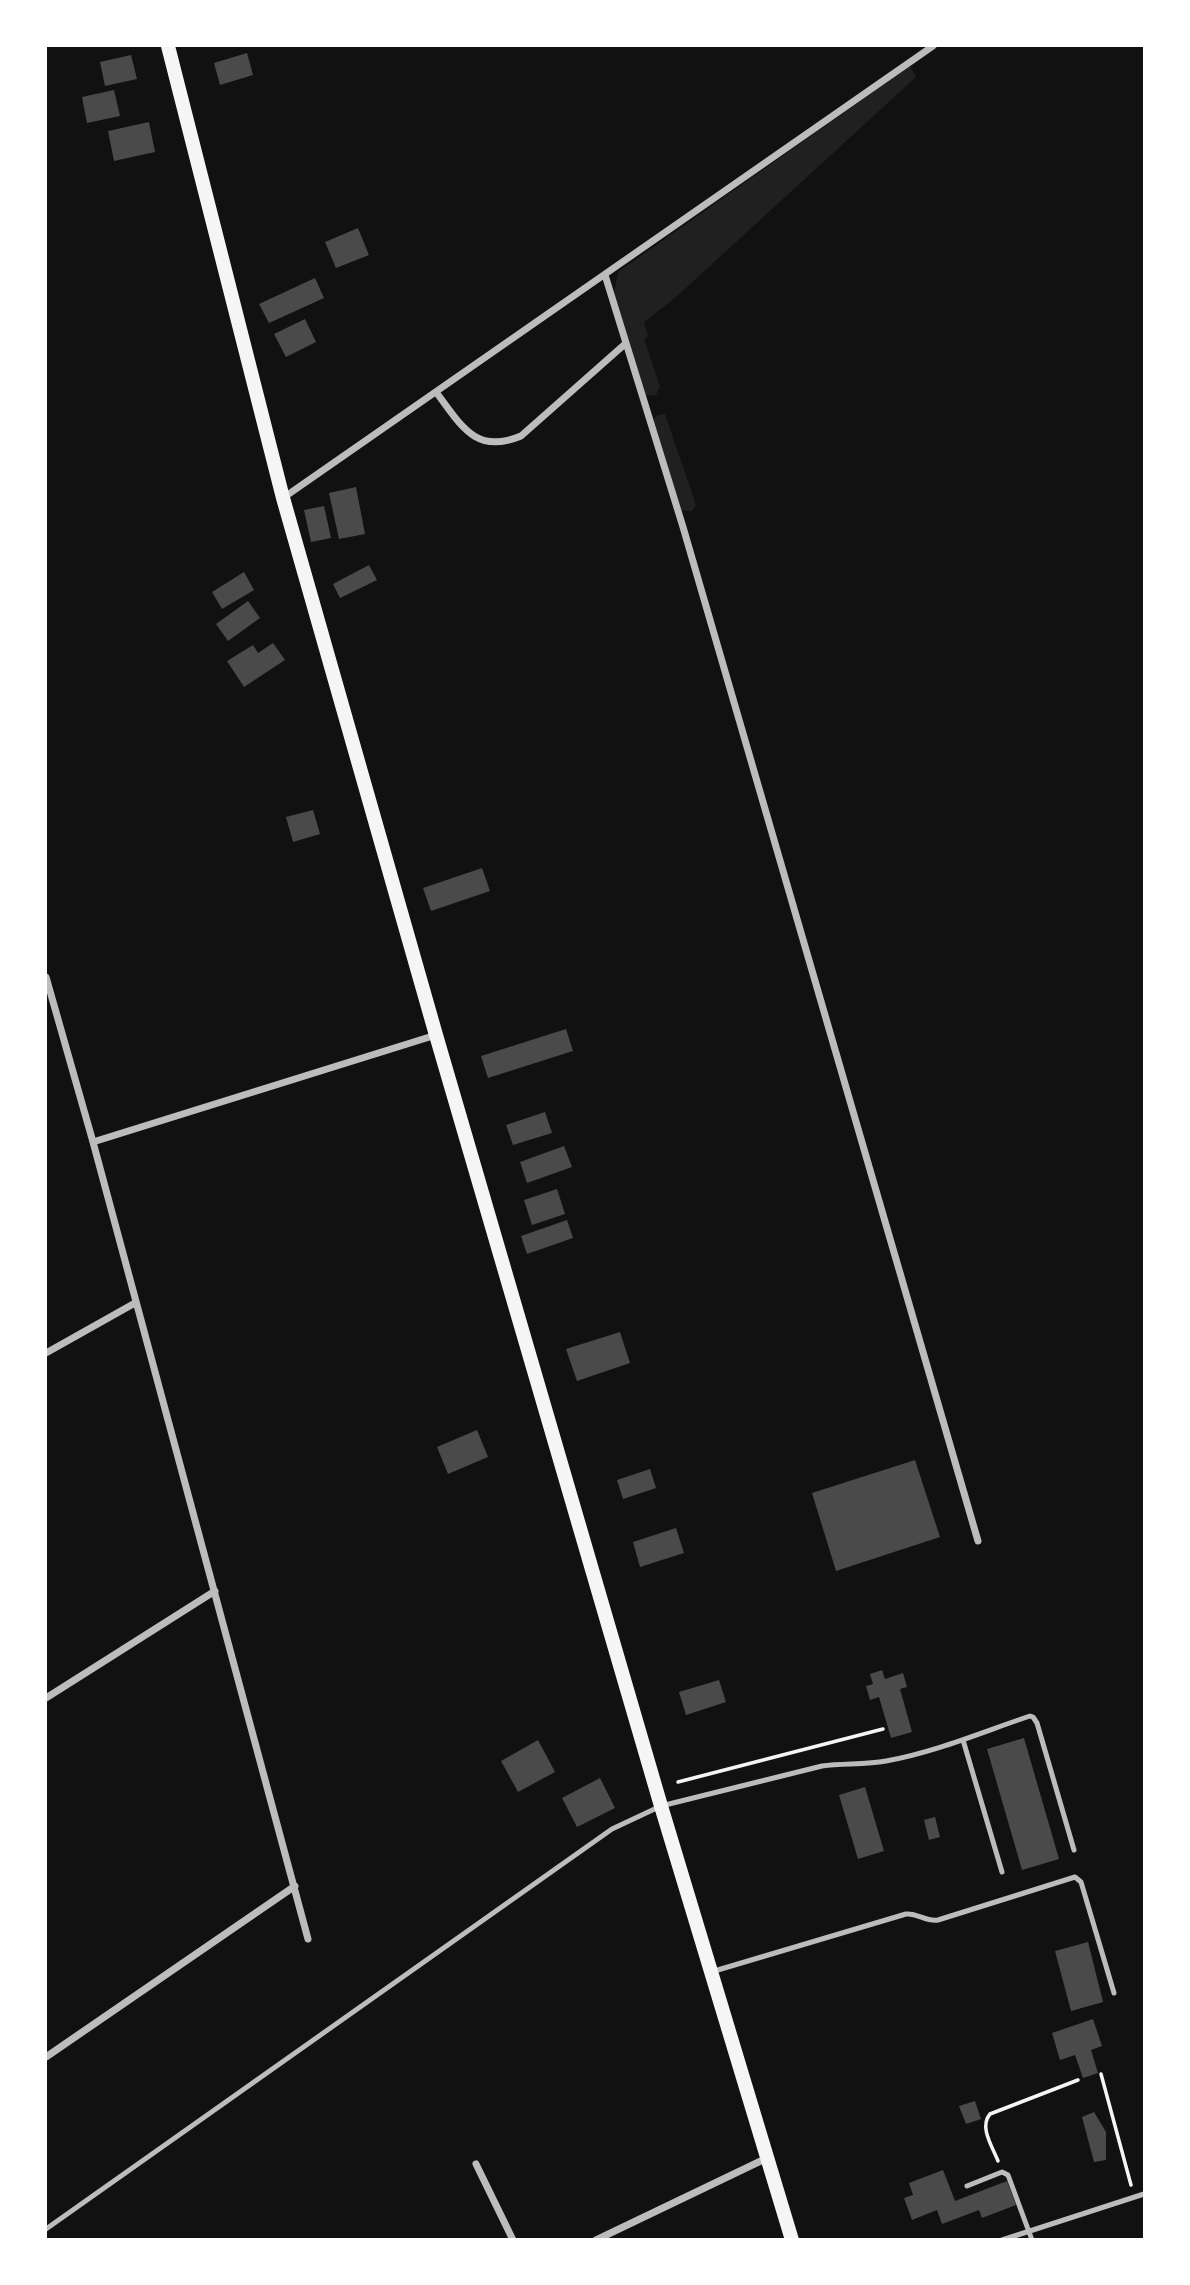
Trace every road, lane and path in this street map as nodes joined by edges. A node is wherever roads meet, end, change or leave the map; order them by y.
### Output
1 (168, 46) edge
2 (933, 46) edge
3 (605, 275) junction
4 (625, 344) junction
5 (436, 392) junction
6 (283, 498) junction
7 (46, 977) edge
8 (436, 1035) junction
9 (93, 1142) junction
10 (135, 1303) junction
11 (46, 1353) edge
12 (978, 1541) dead end
13 (215, 1591) junction
14 (46, 1698) edge
15 (883, 1729) dead end
16 (963, 1740) junction
17 (678, 1782) dead end
18 (661, 1806) junction
19 (1074, 1850) dead end
20 (1002, 1872) dead end
21 (295, 1886) junction
22 (308, 1939) dead end
23 (711, 1972) junction
24 (1114, 1993) dead end
25 (46, 2057) edge
26 (1101, 2074) dead end
27 (1078, 2080) dead end
28 (767, 2158) junction
29 (476, 2164) dead end
30 (1002, 2172) junction
31 (967, 2186) dead end
32 (1144, 2194) edge
33 (1135, 2197) junction
34 (46, 2229) edge
35 (1029, 2230) junction
36 (513, 2239) edge
37 (596, 2239) edge
38 (792, 2239) edge
39 (1002, 2239) edge
40 (1031, 2239) edge

1 - 6 main road
2 - 3 street
3 - 4 street
3 - 5 street
4 - 5 street
4 - 12 street
5 - 6 street
6 - 8 main road
7 - 9 street
8 - 9 street
8 - 18 main road
9 - 10 street
10 - 11 street
10 - 13 street
13 - 14 street
13 - 21 street
15 - 17 path
16 - 18 lane
16 - 19 lane
16 - 20 lane
18 - 23 main road
18 - 34 lane
21 - 22 street
21 - 25 street
23 - 24 lane
23 - 28 main road
26 - 33 path
27 - 30 path
28 - 37 street
28 - 38 main road
29 - 36 street
30 - 31 lane
30 - 35 lane
32 - 33 lane
33 - 35 lane
35 - 39 lane
35 - 40 lane

